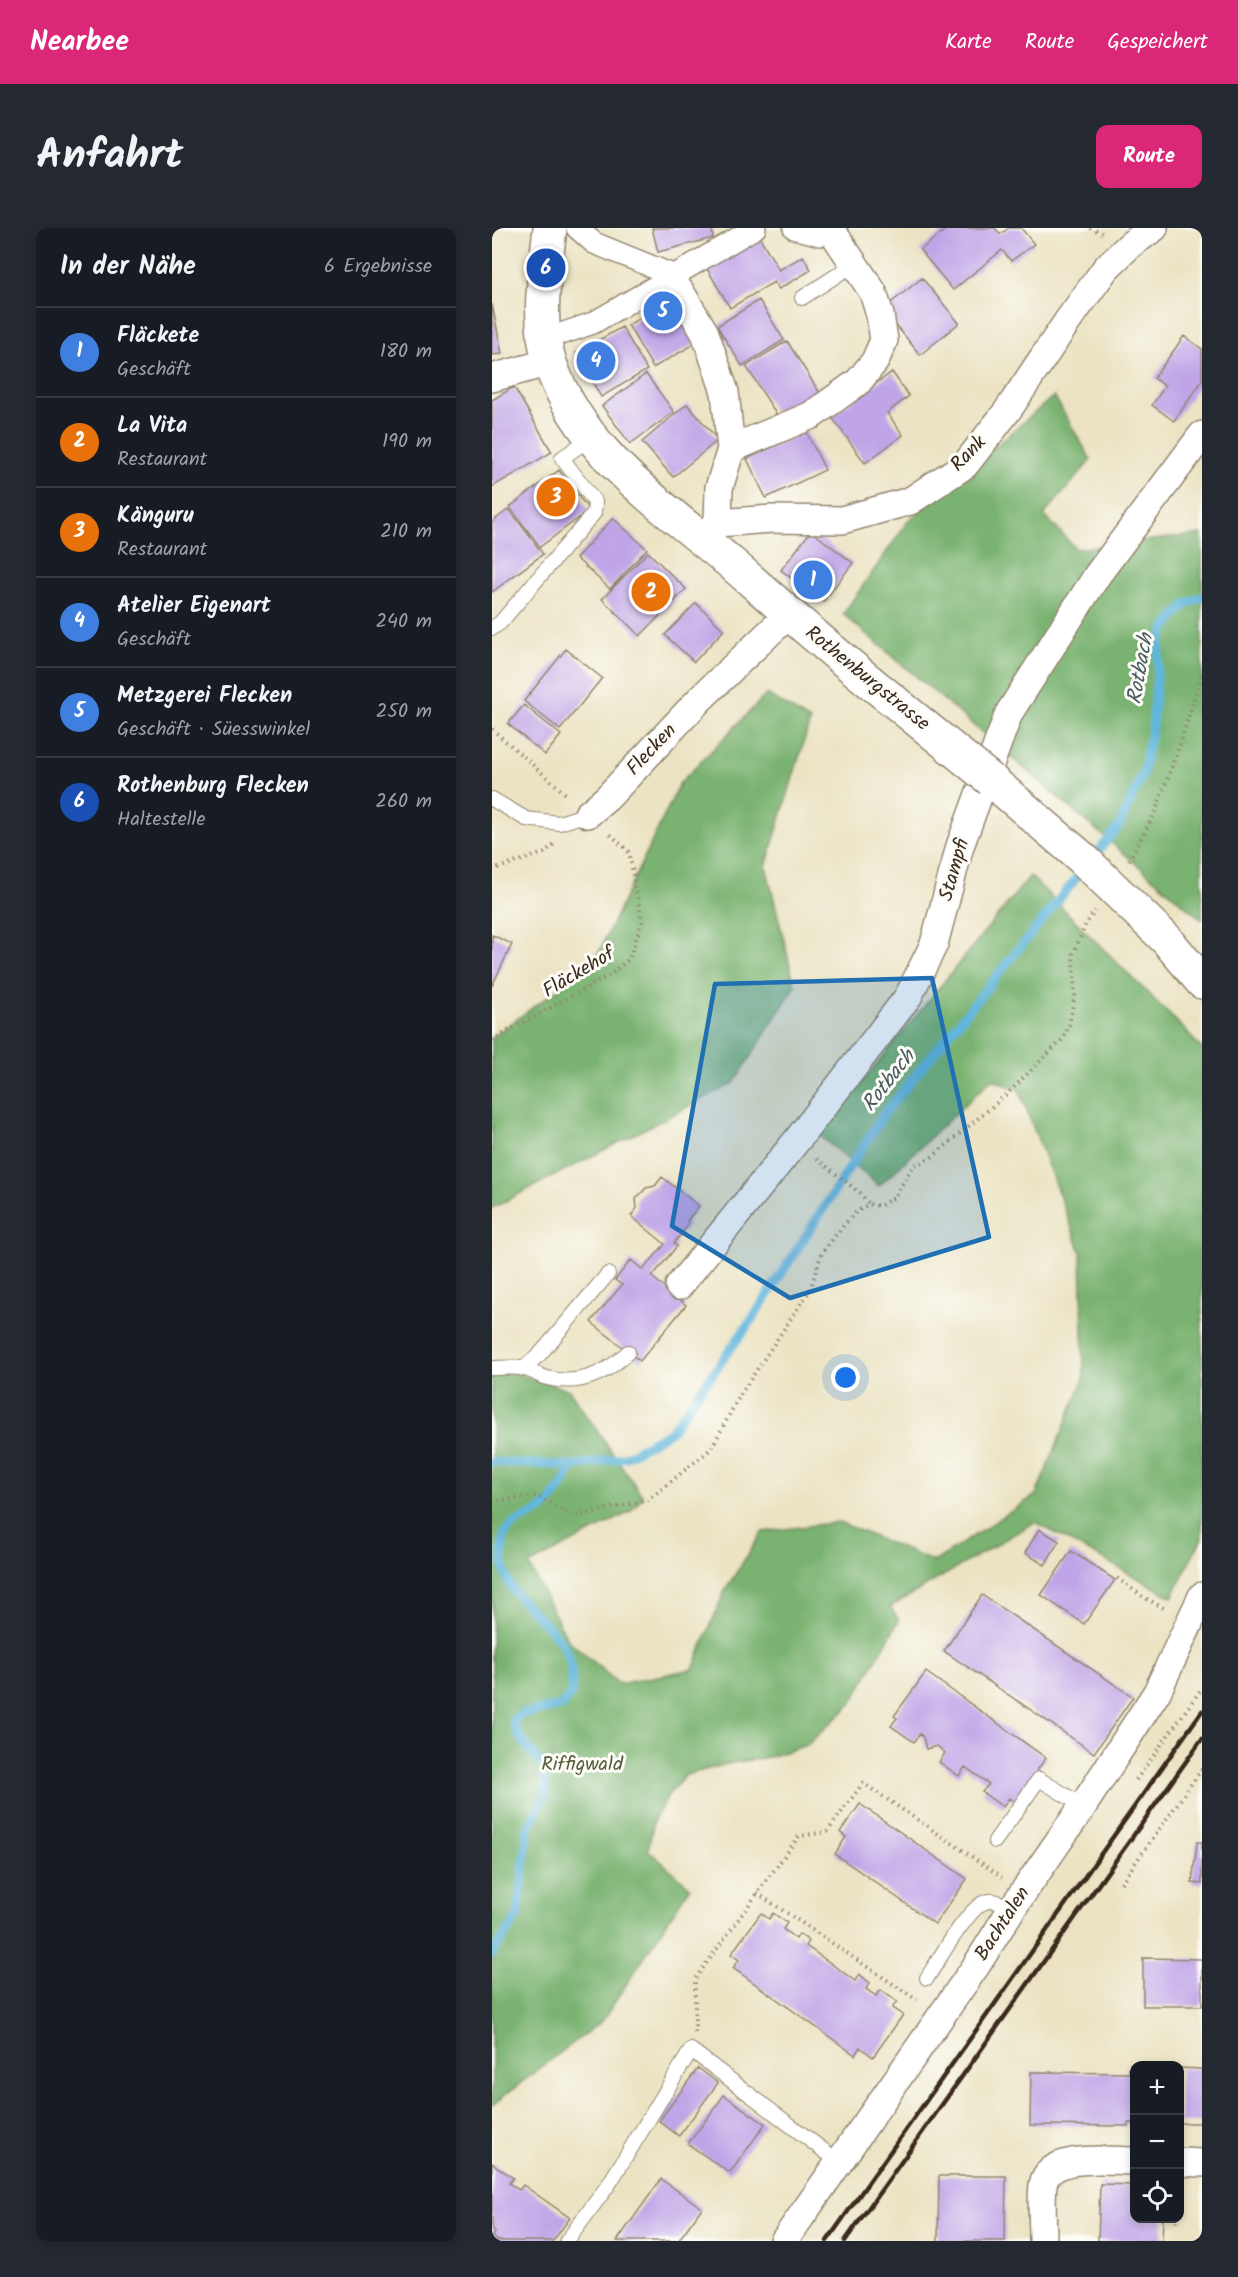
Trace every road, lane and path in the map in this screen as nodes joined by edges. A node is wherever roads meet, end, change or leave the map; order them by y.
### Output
1 (795, 228) edge
2 (1154, 228) edge
3 (745, 231) edge
4 (835, 232) edge
5 (570, 233) edge
6 (854, 264) junction
7 (677, 284) junction
8 (802, 298) dead end
9 (574, 327) dead end
10 (550, 363) junction
11 (492, 378) edge
12 (1202, 435) edge
13 (591, 437) junction
14 (731, 449) junction
15 (709, 530) junction
16 (801, 625) junction
17 (492, 628) edge
18 (1202, 674) edge
19 (492, 729) edge
20 (492, 799) edge
21 (578, 805) junction
22 (1124, 869) dead end
23 (492, 870) edge
24 (1099, 906) dead end
25 (1202, 981) edge
26 (492, 1040) edge
27 (810, 1153) dead end
28 (869, 1204) junction
29 (608, 1274) dead end
30 (675, 1290) dead end
31 (628, 1352) dead end
32 (492, 1368) edge
33 (524, 1368) junction
34 (492, 1501) edge
35 (1117, 1578) dead end
36 (1196, 1608) edge
37 (1202, 1688) edge
38 (1202, 1768) edge
39 (1136, 1782) dead end
40 (1083, 1806) junction
41 (995, 1841) dead end
42 (1121, 1882) dead end
43 (757, 1893) junction
44 (1017, 1901) junction
45 (927, 1978) dead end
46 (940, 2016) junction
47 (691, 2050) junction
48 (839, 2162) junction
49 (1130, 2162) edge
50 (1184, 2162) edge
51 (1202, 2163) edge
52 (567, 2241) edge
53 (784, 2241) edge
54 (1043, 2241) edge

1 - 4 street
2 - 15 street, Rank
3 - 7 street
4 - 6 street
5 - 7 street
5 - 10 main road, Rothenburgstrasse
6 - 8 lane
6 - 14 street
7 - 9 street
7 - 14 street
10 - 11 street
10 - 13 main road, Rothenburgstrasse
12 - 30 street, Stampfi
13 - 15 main road, Rothenburgstrasse
13 - 17 lane
14 - 15 street
15 - 16 main road, Rothenburgstrasse
16 - 21 street, Flecken
16 - 25 main road, Rothenburgstrasse, bridge
18 - 22 path
19 - 21 path, Fläckehof
20 - 21 lane, Flecken
21 - 23 path
21 - 26 path, Fläckehof
24 - 28 path
27 - 28 path
28 - 34 path
29 - 33 lane
31 - 33 lane
32 - 33 lane
35 - 36 path
36 - 40 street, Bachtalen
37 - 39 path
38 - 42 path
40 - 41 lane
40 - 44 street, Bachtalen
43 - 44 path
43 - 46 path
43 - 47 path
44 - 45 lane
44 - 46 street, Bachtalen
46 - 48 street, Bachtalen
47 - 48 lane
47 - 52 lane
48 - 53 street, Bachtalen
49 - 54 street
50 - 51 street

